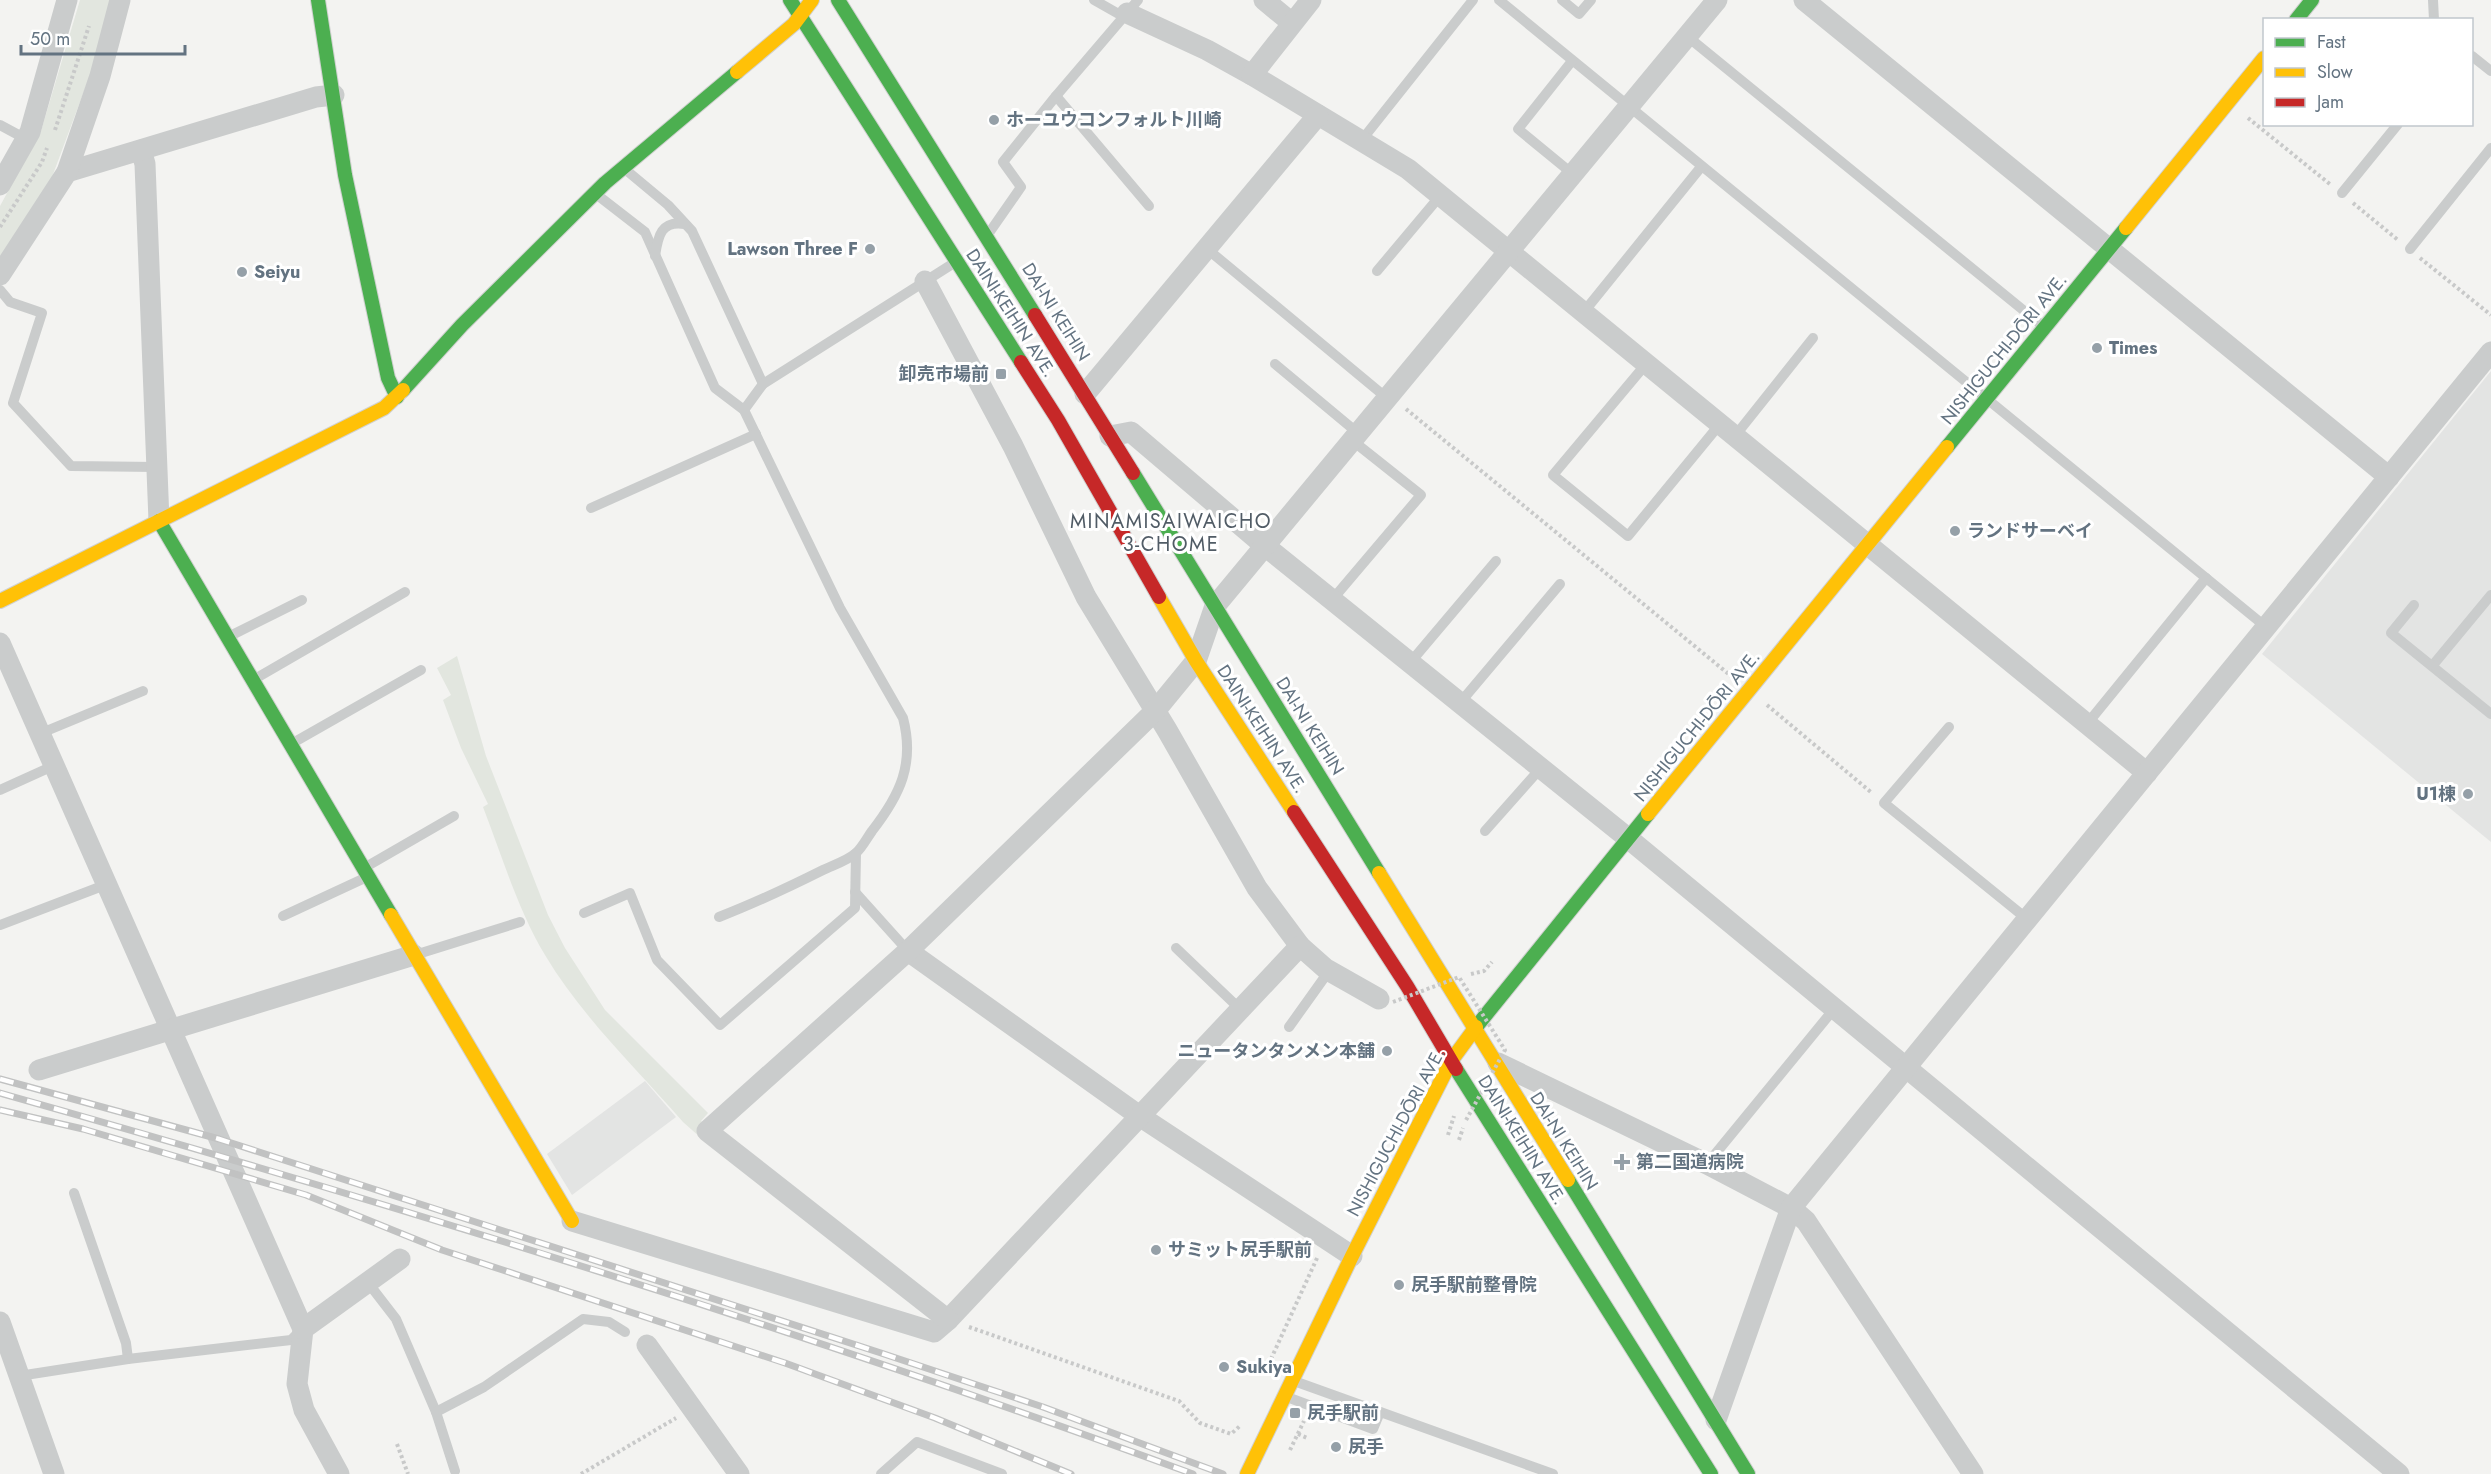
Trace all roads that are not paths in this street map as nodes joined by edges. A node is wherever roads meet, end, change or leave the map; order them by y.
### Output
1 (67, 0) edge
2 (120, 0) edge
3 (318, 0) edge
4 (790, 0) edge
5 (812, 0) edge
6 (838, 0) edge
7 (1094, 0) edge
8 (1263, 0) edge
9 (1311, 0) edge
10 (1473, 0) edge
11 (1499, 0) edge
12 (1562, 0) edge
13 (1591, 0) edge
14 (1717, 0) edge
15 (1804, 0) edge
16 (2312, 0) edge
17 (2433, 0) edge
18 (1129, 10) edge
19 (799, 15) junction
20 (2298, 18) edge
21 (2434, 18) edge
22 (1292, 23) junction
23 (1688, 37) junction
24 (2473, 57) edge
25 (2263, 60) edge
26 (1572, 61) junction
27 (2491, 71) edge
28 (1252, 75) junction
29 (334, 95) junction
30 (1056, 96) junction
31 (1629, 108) junction
32 (1318, 115) junction
33 (0, 125) edge
34 (2396, 126) edge
35 (26, 140) junction
36 (1361, 141) junction
37 (2491, 148) edge
38 (141, 150) junction
39 (624, 167) junction
40 (1701, 167) junction
41 (67, 172) junction
42 (1574, 175) junction
43 (0, 184) edge
44 (595, 193) junction
45 (2342, 193) road end
46 (1440, 196) junction
47 (1149, 206) dead end
48 (685, 224) junction
49 (987, 236) junction
50 (1206, 248) junction
51 (2109, 249) junction
52 (2410, 249) road end
53 (1509, 254) junction
54 (964, 255) junction
55 (655, 256) junction
56 (1377, 271) dead end
57 (0, 275) edge
58 (925, 281) junction
59 (0, 290) edge
60 (1583, 314) junction
61 (2045, 328) junction
62 (1812, 338) dead end
63 (2491, 352) edge
64 (1275, 364) dead end
65 (1647, 364) junction
66 (763, 384) junction
67 (1085, 394) junction
68 (398, 397) junction
69 (1389, 398) junction
70 (1987, 399) junction
71 (744, 410) junction
72 (1728, 430) junction
73 (756, 434) junction
74 (1110, 436) junction
75 (1356, 438) junction
76 (156, 467) junction
77 (2389, 477) junction
78 (591, 508) dead end
79 (159, 521) junction
80 (1868, 545) junction
81 (1265, 546) junction
82 (1496, 561) dead end
83 (2206, 578) junction
84 (1560, 584) dead end
85 (405, 592) dead end
86 (2491, 596) edge
87 (302, 600) dead end
88 (1332, 600) junction
89 (0, 601) edge
90 (2414, 605) dead end
91 (1215, 606) junction
92 (2266, 627) junction
93 (228, 638) junction
94 (0, 643) edge
95 (1196, 661) junction
96 (1409, 664) junction
97 (2433, 665) junction
98 (421, 670) dead end
99 (253, 680) junction
100 (143, 691) dead end
101 (1459, 704) junction
102 (1155, 711) junction
103 (2491, 714) edge
104 (2087, 724) junction
105 (1949, 727) dead end
106 (39, 734) junction
107 (291, 744) junction
108 (53, 766) junction
109 (1540, 769) junction
110 (2146, 773) junction
111 (0, 790) edge
112 (454, 816) dead end
113 (1485, 831) dead end
114 (1629, 839) junction
115 (856, 854) junction
116 (367, 872) junction
117 (105, 885) junction
118 (855, 892) junction
119 (584, 913) dead end
120 (283, 916) dead end
121 (719, 917) dead end
122 (2026, 919) junction
123 (520, 922) dead end
124 (0, 925) edge
125 (1300, 946) junction
126 (1176, 948) dead end
127 (908, 951) junction
128 (414, 955) junction
129 (1329, 971) junction
130 (1386, 1001) road end
131 (1834, 1009) junction
132 (1241, 1010) junction
133 (1289, 1027) dead end
134 (1475, 1027) junction
135 (171, 1030) junction
136 (1451, 1061) junction
137 (1494, 1062) junction
138 (1906, 1067) junction
139 (39, 1070) dead end
140 (1141, 1117) junction
141 (1707, 1164) junction
142 (74, 1193) dead end
143 (1791, 1208) junction
144 (572, 1221) joint
145 (1352, 1256) junction
146 (400, 1259) dead end
147 (369, 1284) junction
148 (948, 1320) junction
149 (0, 1322) edge
150 (303, 1329) junction
151 (625, 1332) dead end
152 (647, 1345) dead end
153 (128, 1359) junction
154 (19, 1376) junction
155 (1291, 1379) junction
156 (1284, 1395) junction
157 (436, 1412) junction
158 (1380, 1412) junction
159 (1716, 1420) junction
160 (1704, 1470) edge
161 (455, 1471) dead end
162 (54, 1474) edge
163 (339, 1474) edge
164 (739, 1474) edge
165 (881, 1474) edge
166 (1002, 1474) edge
167 (1247, 1474) edge
168 (1553, 1474) edge
169 (1748, 1474) edge
170 (1973, 1474) edge
171 (2399, 1474) edge

1 - 35 street
2 - 41 street
3 - 29 main road
4 - 19 main road, DAINI-KEIHIN AVE.
5 - 19 main road
6 - 49 main road, DAI-NI KEIHIN
7 - 18 lane
8 - 22 street
9 - 22 street
10 - 36 lane
11 - 26 lane
12 - 13 lane
14 - 23 street
15 - 51 street
16 - 20 main road
17 - 21 lane
18 - 28 street
18 - 30 lane
19 - 39 main road
19 - 54 main road, DAINI-KEIHIN AVE.
22 - 28 street
23 - 31 street
23 - 61 lane
24 - 27 lane
25 - 51 main road, NISHIGUCHI-DŌRI AVE.
26 - 31 lane
26 - 42 lane
28 - 32 street
29 - 38 street
29 - 68 main road
30 - 47 lane
30 - 49 lane
31 - 40 lane
31 - 42 street
32 - 36 street
32 - 50 street
33 - 35 lane
34 - 45 lane
35 - 43 street
36 - 46 street
37 - 52 lane
38 - 41 street
38 - 76 street
39 - 44 main road
39 - 48 lane
40 - 60 lane
40 - 70 lane
41 - 57 street
42 - 53 street
44 - 55 lane
44 - 68 main road
46 - 53 street
46 - 56 lane
48 - 55 lane
48 - 66 lane
49 - 54 main road
49 - 67 main road, DAI-NI KEIHIN
50 - 67 street
50 - 69 lane
51 - 61 main road, NISHIGUCHI-DŌRI AVE.
51 - 77 street
53 - 60 street
53 - 69 street
54 - 58 lane
54 - 95 main road, DAINI-KEIHIN AVE.
55 - 71 lane
58 - 66 lane
58 - 102 street
59 - 76 lane
60 - 65 street
61 - 70 main road, NISHIGUCHI-DŌRI AVE.
62 - 72 lane
63 - 77 street
64 - 75 lane
65 - 72 street
65 - 72 lane
66 - 71 lane
67 - 74 main road, DAI-NI KEIHIN
68 - 79 main road
69 - 75 street
70 - 80 main road, NISHIGUCHI-DŌRI AVE.
70 - 83 lane
71 - 73 lane
72 - 80 street
73 - 78 lane
73 - 115 lane
74 - 81 street
74 - 91 main road, DAI-NI KEIHIN
75 - 81 street
75 - 88 lane
76 - 79 street
77 - 92 street
79 - 89 main road
79 - 93 main road
80 - 104 street
80 - 114 main road, NISHIGUCHI-DŌRI AVE.
81 - 88 street
81 - 91 street
82 - 96 lane
83 - 92 lane
83 - 104 lane
84 - 101 lane
85 - 99 lane
86 - 97 lane
87 - 93 lane
88 - 96 street
90 - 97 lane
91 - 95 street
91 - 134 main road, DAI-NI KEIHIN
92 - 110 street
93 - 99 main road
94 - 106 street
95 - 102 street
95 - 136 main road, DAINI-KEIHIN AVE.
96 - 101 street
97 - 103 lane
98 - 107 lane
99 - 107 main road
100 - 106 lane
101 - 109 street
102 - 125 street
102 - 127 street
104 - 110 street
105 - 122 lane
106 - 108 street
107 - 116 main road
108 - 111 lane
108 - 117 street
109 - 113 lane
109 - 114 street
110 - 122 street
112 - 116 lane
114 - 131 street
114 - 134 main road, NISHIGUCHI-DŌRI AVE.
115 - 118 lane
115 - 121 lane
116 - 120 lane
116 - 128 main road
117 - 124 lane
117 - 135 street
118 - 119 lane
118 - 127 lane
122 - 138 street
123 - 128 lane
125 - 129 street
125 - 132 street
126 - 132 lane
127 - 140 street
127 - 148 street
128 - 135 street
128 - 144 main road
129 - 130 street
129 - 133 lane
131 - 138 street
131 - 141 lane
132 - 140 street
134 - 136 main road, NISHIGUCHI-DŌRI AVE.
134 - 137 main road, DAI-NI KEIHIN
135 - 139 street
135 - 150 street
136 - 145 main road, NISHIGUCHI-DŌRI AVE.
136 - 160 main road, DAINI-KEIHIN AVE.
137 - 141 street
137 - 159 main road, DAI-NI KEIHIN
138 - 143 street
138 - 171 street
140 - 145 street
140 - 148 street
141 - 143 street
142 - 153 lane
143 - 159 street
143 - 170 street
144 - 148 street
145 - 155 main road, NISHIGUCHI-DŌRI AVE.
146 - 147 street
147 - 150 street
147 - 157 lane
149 - 154 street
150 - 153 lane
150 - 163 street
151 - 157 lane
152 - 164 street
153 - 154 lane
154 - 162 street
155 - 156 main road, NISHIGUCHI-DŌRI AVE.
155 - 158 lane
156 - 158 lane
156 - 167 main road, NISHIGUCHI-DŌRI AVE.
157 - 161 lane
158 - 168 lane
159 - 169 main road, DAI-NI KEIHIN
165 - 166 lane

